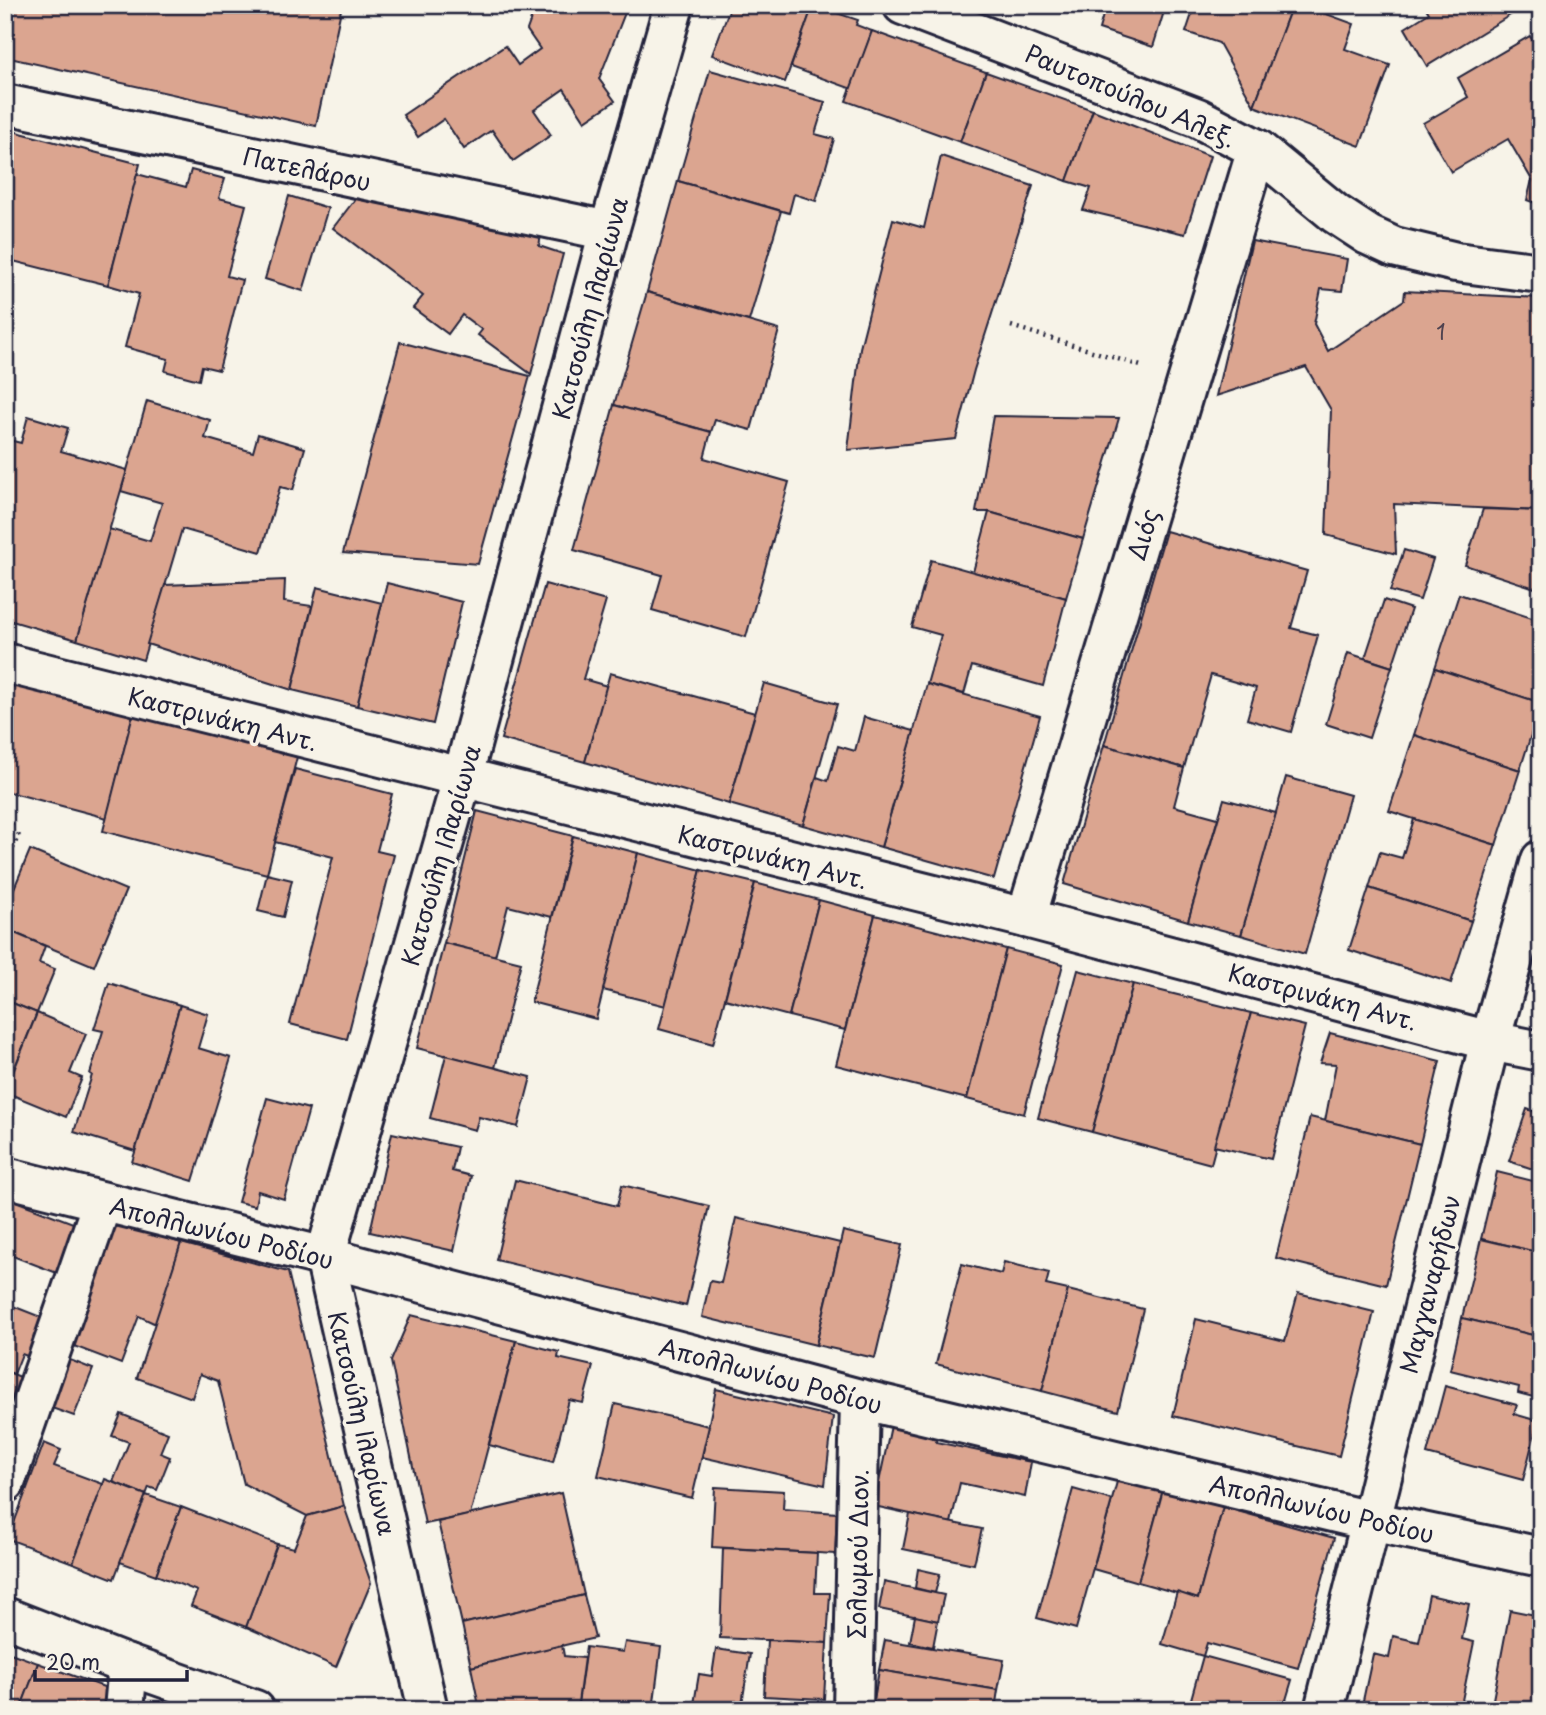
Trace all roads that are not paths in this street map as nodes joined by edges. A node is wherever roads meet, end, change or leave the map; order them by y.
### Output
1 (674, 5) edge
2 (903, 5) edge
3 (5, 104) edge
4 (1257, 149) junction
5 (609, 231) junction
6 (1541, 273) edge
7 (5, 663) edge
8 (462, 779) junction
9 (1541, 860) edge
10 (1026, 918) junction
11 (1490, 1041) junction
12 (1541, 1051) edge
13 (5, 1177) edge
14 (102, 1203) junction
15 (326, 1257) junction
16 (860, 1399) junction
17 (5, 1483) edge
18 (1370, 1521) junction
19 (1541, 1557) edge
20 (5, 1618) edge
21 (128, 1665) junction
22 (124, 1710) edge
23 (255, 1710) edge
24 (428, 1710) edge
25 (853, 1710) edge
26 (1324, 1710) edge

1 - 5 street, Κατσούλη Ιλαρίωνα
2 - 4 street, Ραυτοπούλου Αλεξ.
3 - 5 street, Πατελάρου
4 - 6 street, Ραυτοπούλου Αλεξ.
4 - 10 street, Διός
5 - 8 street, Κατσούλη Ιλαρίωνα
7 - 8 street, Καστρινάκη Αντ.
8 - 10 street, Καστρινάκη Αντ.
8 - 15 street, Κατσούλη Ιλαρίωνα
9 - 11 street, Μαγγαναρήδων
10 - 11 street, Καστρινάκη Αντ.
11 - 12 street, Καστρινάκη Αντ.
11 - 18 street, Μαγγαναρήδων
13 - 14 street, Απολλωνίου Ροδίου
14 - 15 street, Απολλωνίου Ροδίου
14 - 17 street
15 - 16 street, Απολλωνίου Ροδίου
15 - 24 street, Κατσούλη Ιλαρίωνα
16 - 18 street, Απολλωνίου Ροδίου
16 - 25 street, Σολωμού Διον.
18 - 19 street, Απολλωνίου Ροδίου
18 - 26 street, Μαγγαναρήδων
20 - 21 street
21 - 22 street
21 - 23 street

